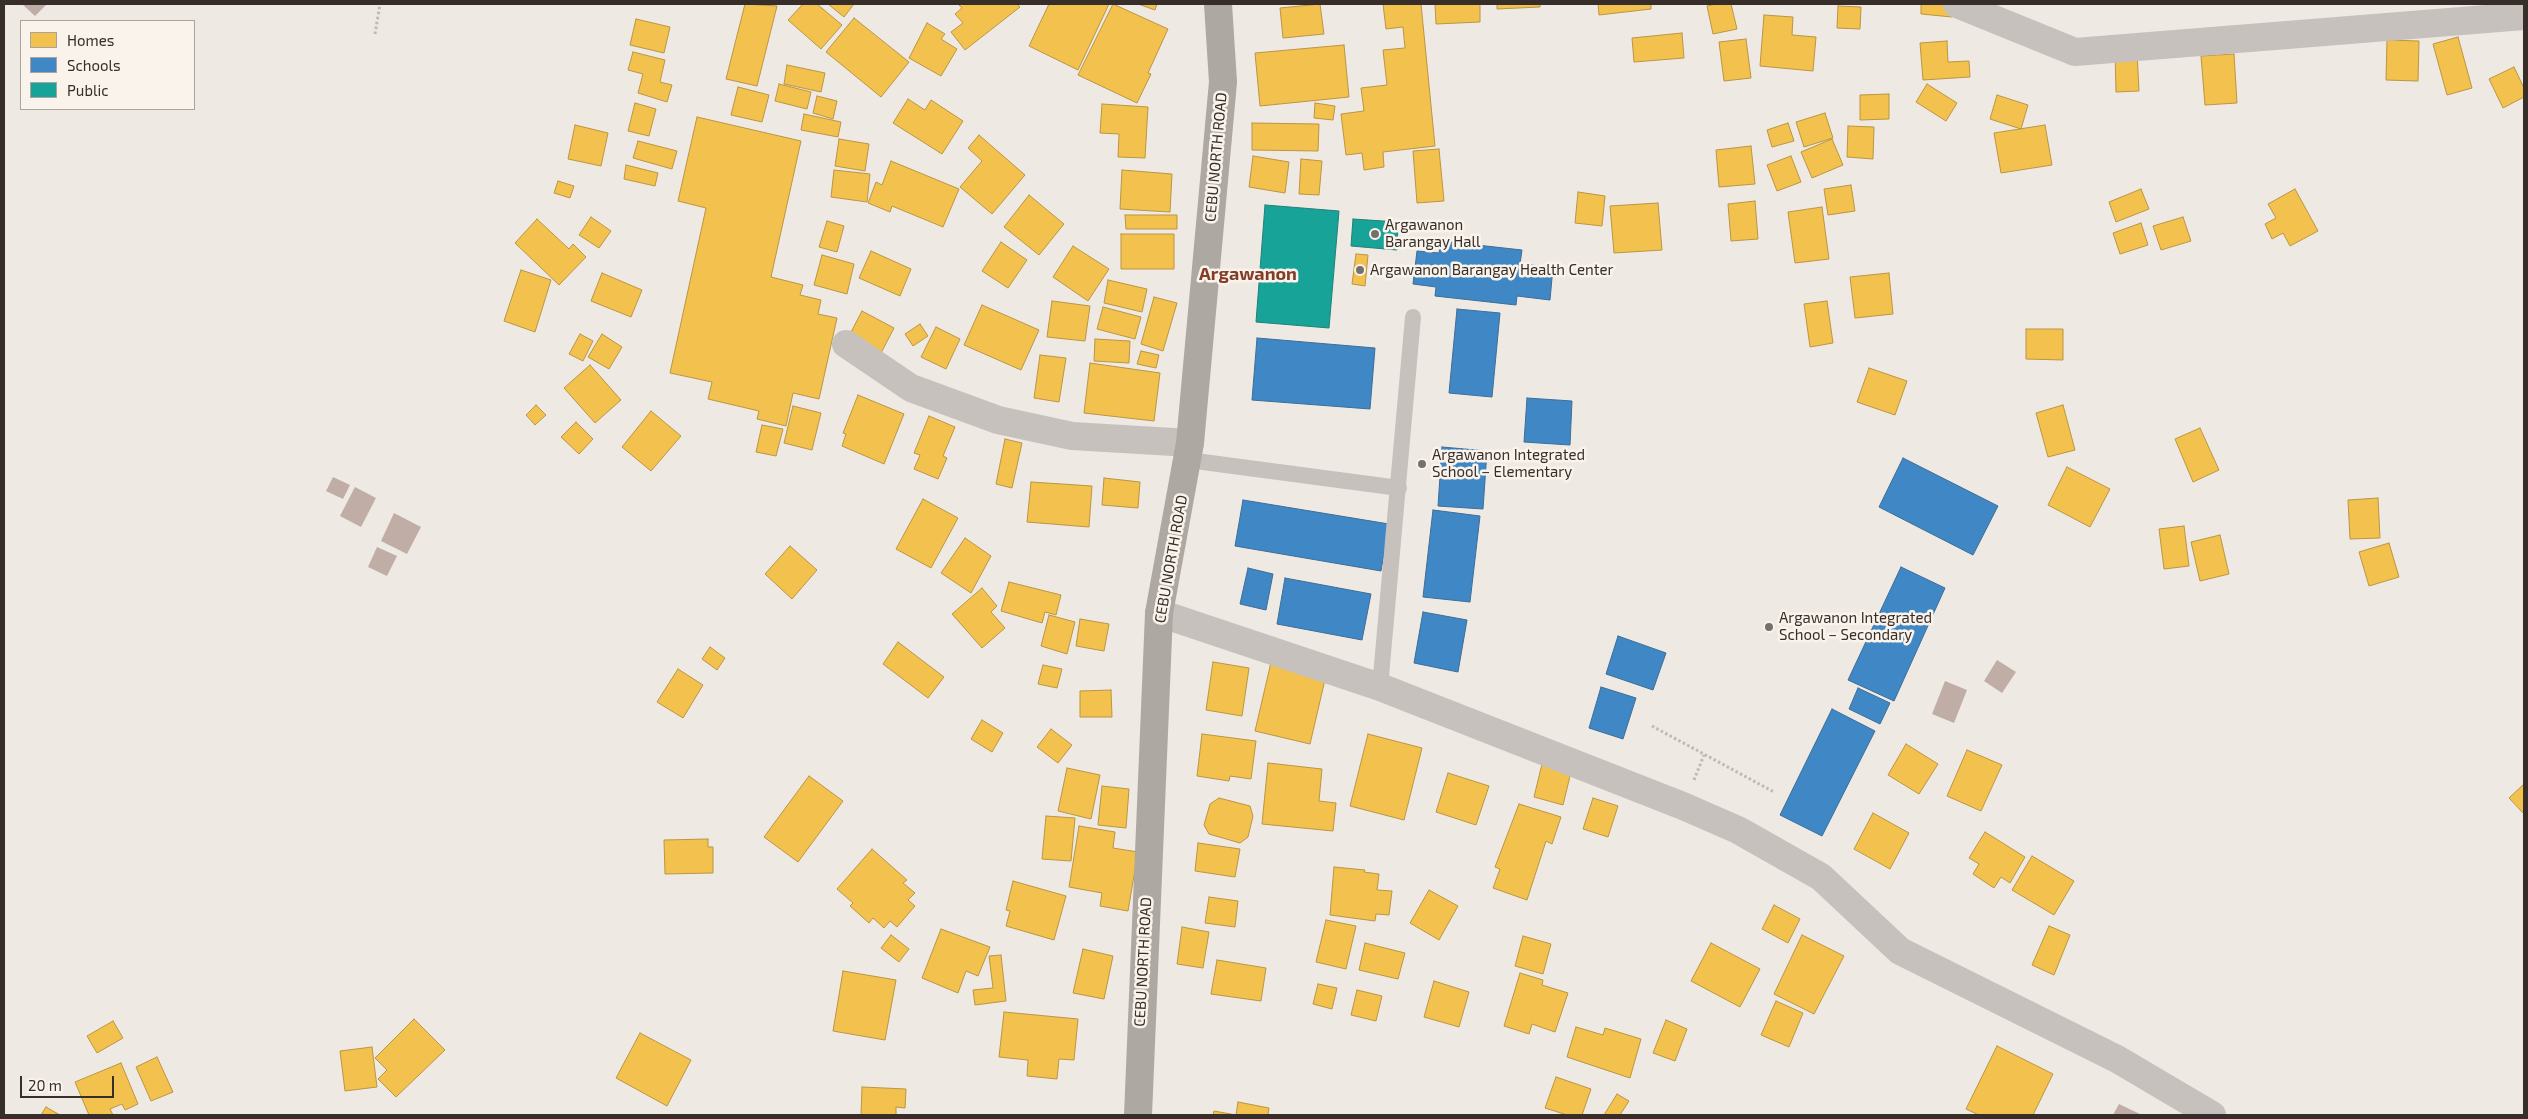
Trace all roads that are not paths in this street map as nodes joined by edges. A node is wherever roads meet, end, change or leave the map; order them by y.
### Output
1 (1218, 4) edge
2 (1957, 4) edge
3 (2524, 16) edge
4 (1412, 317) dead end
5 (846, 344) dead end
6 (1189, 452) junction
7 (1399, 488) junction
8 (1159, 613) junction
9 (1380, 688) junction
10 (1138, 1115) edge
11 (2212, 1115) edge

1 - 6 highway, CEBU NORTH ROAD
2 - 3 street
4 - 7 lane
5 - 6 street
6 - 7 lane
6 - 8 highway, CEBU NORTH ROAD
7 - 9 lane
8 - 9 street
8 - 10 highway, CEBU NORTH ROAD
9 - 11 street

